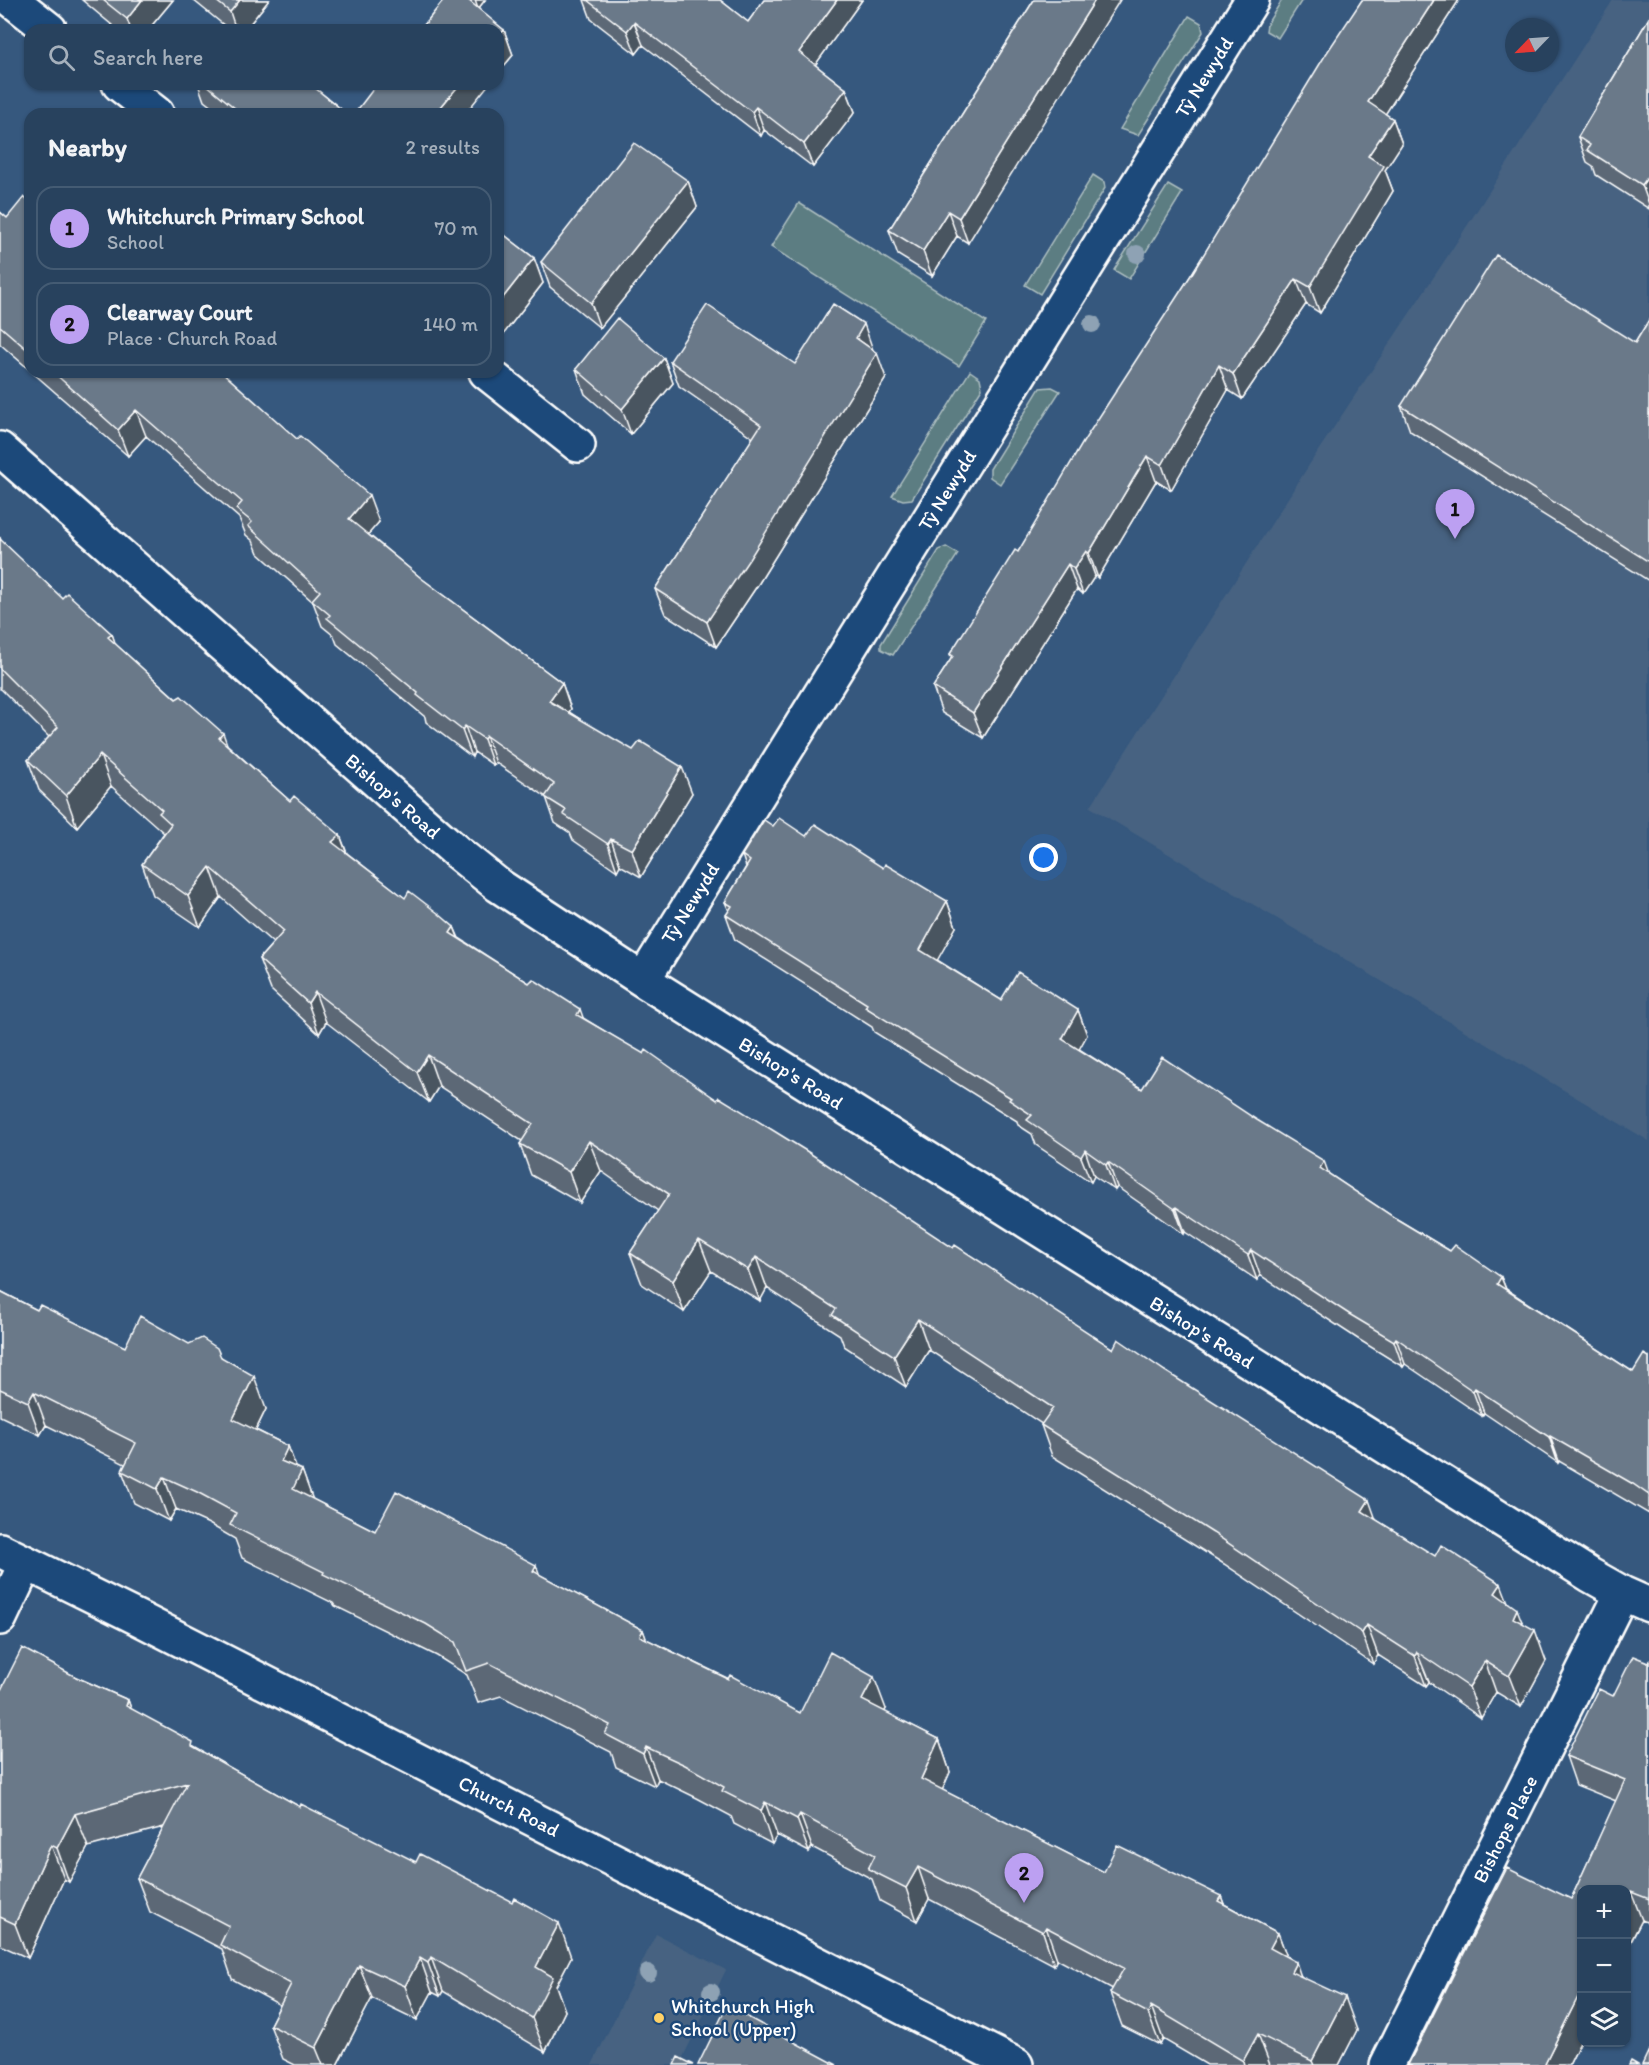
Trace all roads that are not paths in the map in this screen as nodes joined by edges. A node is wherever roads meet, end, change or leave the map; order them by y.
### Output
1 (12, 0) edge
2 (1252, 0) edge
3 (43, 24) edge
4 (127, 90) edge
5 (149, 108) edge
6 (494, 378) edge
7 (578, 445) dead end
8 (0, 449) edge
9 (643, 980) junction
10 (13, 1557) edge
11 (1636, 1599) edge
12 (0, 1618) edge
13 (1017, 2065) edge
14 (1387, 2065) edge

1 - 3 street
2 - 9 street, Tŷ Newydd
4 - 5 street
6 - 7 street
8 - 9 street, Bishop's Road
9 - 11 street, Bishop's Road
10 - 12 street
10 - 13 street, Church Road
11 - 14 street, Bishops Place

